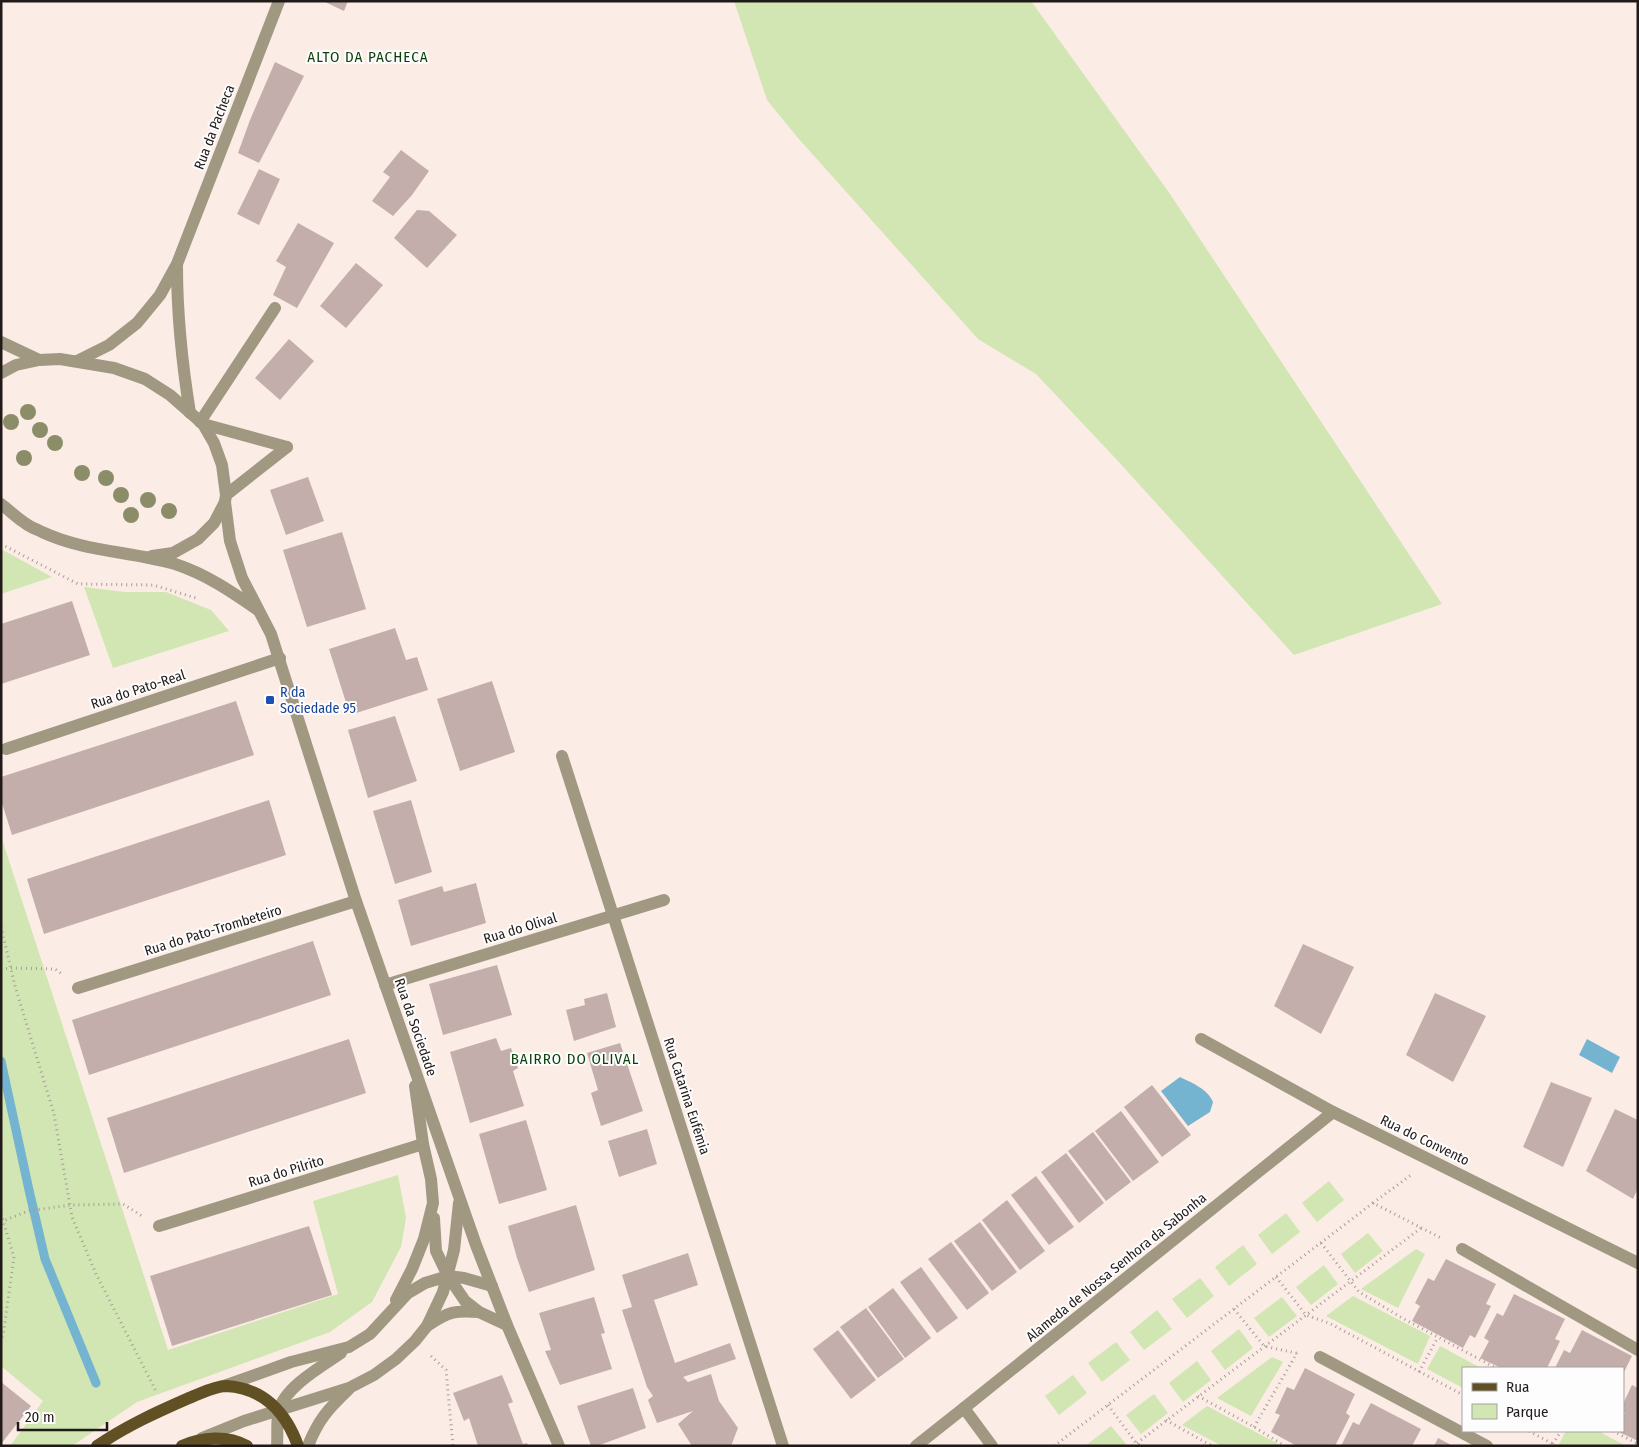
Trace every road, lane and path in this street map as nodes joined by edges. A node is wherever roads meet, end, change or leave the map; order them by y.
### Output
1 (279, 1) edge
2 (177, 264) junction
3 (276, 308) dead end
4 (1, 342) edge
5 (39, 360) junction
6 (77, 361) junction
7 (1, 373) edge
8 (190, 413) junction
9 (202, 423) junction
10 (226, 499) junction
11 (1, 504) edge
12 (1, 544) edge
13 (144, 557) junction
14 (199, 599) dead end
15 (261, 613) junction
16 (280, 658) junction
17 (6, 749) dead end
18 (562, 756) dead end
19 (664, 900) dead end
20 (356, 901) junction
21 (613, 916) junction
22 (1, 928) edge
23 (11, 968) junction
24 (1, 969) edge
25 (385, 984) junction
26 (78, 988) joint
27 (1201, 1039) dead end
28 (412, 1061) junction
29 (1334, 1112) junction
30 (423, 1144) junction
31 (1431, 1160) junction
32 (459, 1198) junction
33 (433, 1203) junction
34 (1373, 1204) junction
35 (70, 1205) junction
36 (1, 1214) edge
37 (2, 1221) edge
38 (159, 1226) joint
39 (1421, 1228) junction
40 (1321, 1243) junction
41 (1462, 1249) joint
42 (1638, 1263) edge
43 (448, 1276) junction
44 (1276, 1277) junction
45 (1350, 1281) junction
46 (492, 1286) junction
47 (1234, 1309) junction
48 (479, 1312) junction
49 (389, 1314) junction
50 (1306, 1315) junction
51 (507, 1325) junction
52 (427, 1326) junction
53 (1438, 1337) junction
54 (1, 1338) edge
55 (415, 1340) junction
56 (1264, 1346) junction
57 (349, 1347) junction
58 (1638, 1350) edge
59 (1297, 1353) junction
60 (1320, 1357) joint
61 (1494, 1367) edge
62 (1419, 1372) junction
63 (224, 1386) junction
64 (349, 1388) junction
65 (1462, 1394) edge
66 (1198, 1396) junction
67 (1108, 1405) junction
68 (165, 1408) junction
69 (964, 1408) junction
70 (279, 1410) junction
71 (1166, 1420) junction
72 (1254, 1426) junction
73 (1531, 1432) edge
74 (1560, 1432) edge
75 (1615, 1432) edge
76 (199, 1439) junction
77 (1135, 1444) edge
78 (1638, 1444) edge
79 (1553, 1445) edge
80 (97, 1446) edge
81 (182, 1446) edge
82 (247, 1446) edge
83 (277, 1446) edge
84 (298, 1446) edge
85 (308, 1446) edge
86 (453, 1446) edge
87 (559, 1446) edge
88 (784, 1446) edge
89 (916, 1446) edge
90 (992, 1446) edge
91 (1054, 1446) edge
92 (1142, 1446) edge
93 (1212, 1446) edge
94 (1285, 1446) edge
95 (1487, 1446) edge

1 - 2 street, Rua da Pacheca
2 - 6 street
2 - 8 street
3 - 9 street
4 - 5 street
5 - 6 street
5 - 7 street
6 - 8 street
8 - 9 street
9 - 10 street, Rua da Sociedade
9 - 10 street
10 - 13 street
10 - 15 street, Rua da Sociedade
11 - 13 street
12 - 14 path
13 - 15 street
15 - 16 street, Rua da Sociedade
16 - 17 street, Rua do Pato-Real
16 - 20 street, Rua da Sociedade
18 - 21 street, Rua Catarina Eufémia
19 - 21 street, Rua do Olival
20 - 25 street, Rua da Sociedade
20 - 26 street, Rua do Pato-Trombeteiro
21 - 25 street, Rua do Olival
21 - 88 street, Rua Catarina Eufémia
22 - 23 path
23 - 24 path
23 - 26 path
23 - 35 path
25 - 28 street, Rua da Sociedade
27 - 29 street, Rua do Convento
28 - 30 street
28 - 32 street, Rua da Sociedade
29 - 31 street, Rua do Convento
29 - 69 street, Alameda de Nossa Senhora da Sabonha
30 - 33 street
30 - 38 street, Rua do Pilrito
31 - 34 path
31 - 42 street, Rua do Convento
32 - 43 street
32 - 46 street, Rua da Sociedade
33 - 43 street
33 - 49 street
34 - 39 path
34 - 40 path
35 - 37 path
35 - 38 path
35 - 68 path
36 - 37 path
37 - 54 path
39 - 41 path
39 - 45 path
40 - 44 path
40 - 45 path
41 - 58 street
43 - 46 street
43 - 48 street
43 - 49 street
43 - 52 street
44 - 47 path
44 - 50 path
45 - 50 path
45 - 53 path
46 - 51 street, Rua da Sociedade
47 - 56 path
47 - 67 path
48 - 51 street
48 - 52 street
49 - 57 street
50 - 56 path
50 - 62 path
51 - 87 street, Rua da Sociedade
52 - 55 street
53 - 61 path
53 - 62 path
55 - 64 street
55 - 86 path
56 - 59 path
56 - 66 path
57 - 63 street
57 - 70 street
59 - 60 path
59 - 72 path
60 - 95 street
62 - 65 path
63 - 68 main road
63 - 70 main road
64 - 70 street
64 - 85 street
66 - 71 path
66 - 72 path
67 - 77 path
67 - 91 path
68 - 80 main road
69 - 89 street, Alameda de Nossa Senhora da Sabonha
69 - 90 street
70 - 76 street
70 - 83 street
70 - 84 main road
71 - 77 path
71 - 93 path
72 - 94 path
73 - 79 path
74 - 79 path
75 - 78 path
76 - 81 main road
76 - 82 main road
77 - 92 path

